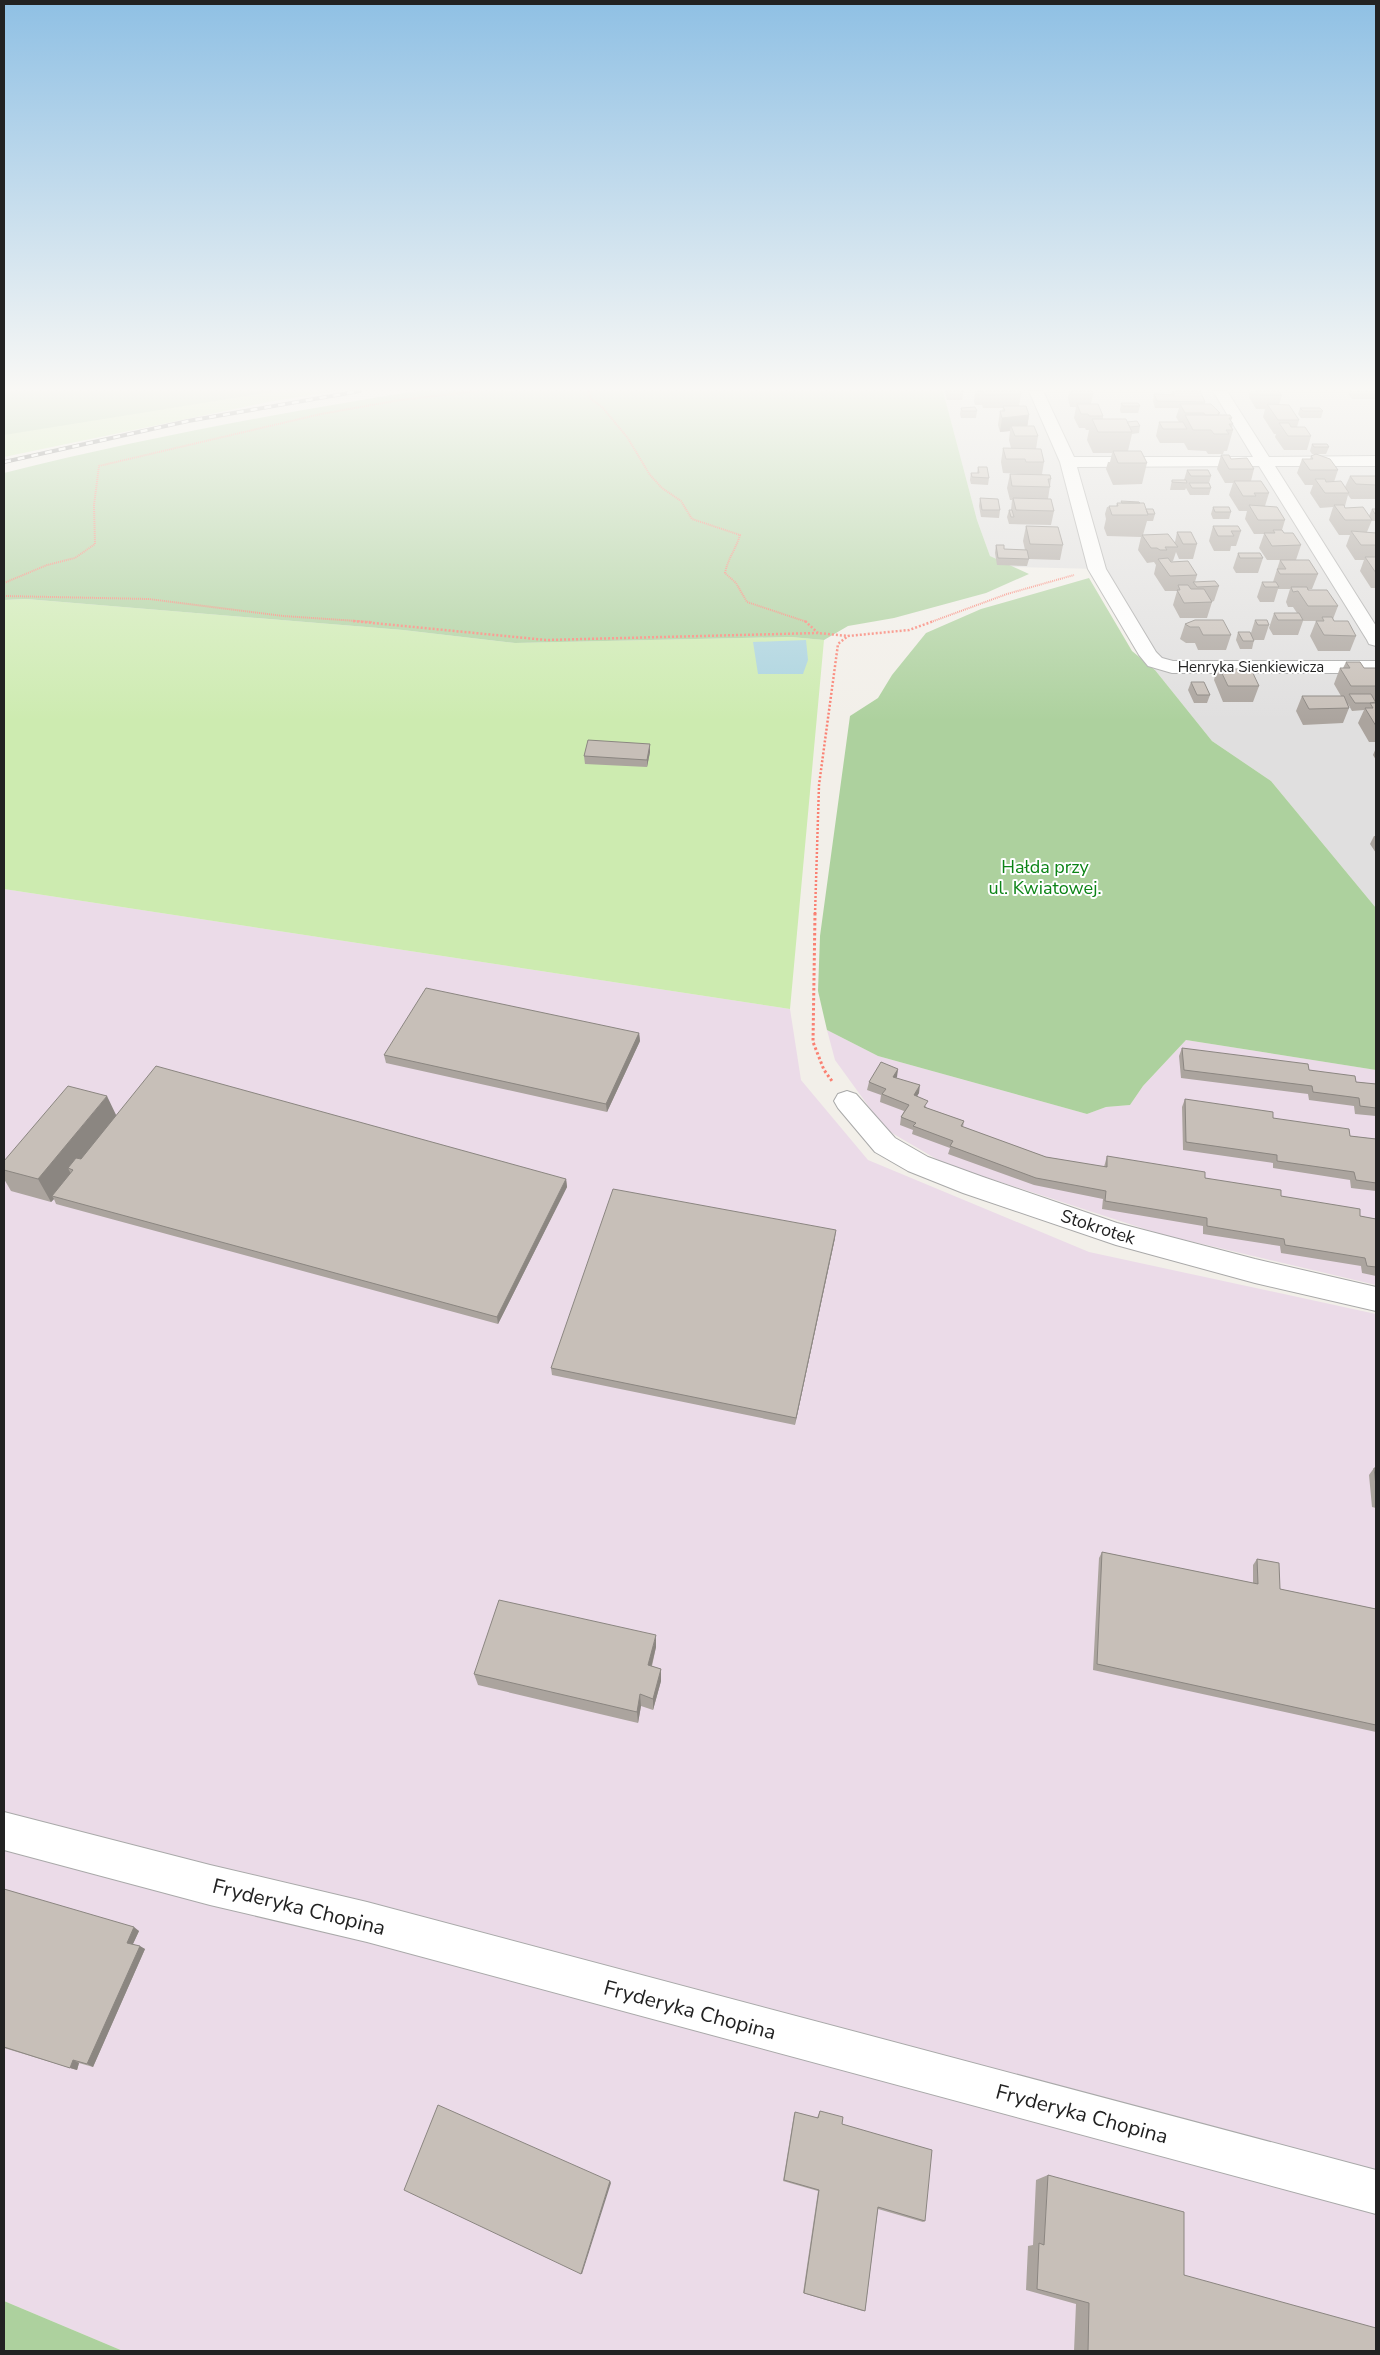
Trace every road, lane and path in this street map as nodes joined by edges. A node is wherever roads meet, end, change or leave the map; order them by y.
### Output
1 (94, 501) edge
2 (681, 501) edge
3 (1079, 501) edge
4 (1288, 501) edge
5 (1097, 569) junction
6 (4, 583) edge
7 (4, 596) edge
8 (818, 633) junction
9 (848, 636) junction
10 (1376, 640) edge
11 (1376, 667) edge
12 (847, 1102) joint
13 (1376, 1299) edge
14 (4, 1831) edge
15 (1376, 2192) edge

1 - 6 path
2 - 8 path
3 - 5 street, Henryka Sienkiewicza
4 - 10 street
5 - 9 path
5 - 11 street, Henryka Sienkiewicza
7 - 8 path
8 - 9 path
9 - 12 path
12 - 13 street, Stokrotek
14 - 15 street, Fryderyka Chopina

